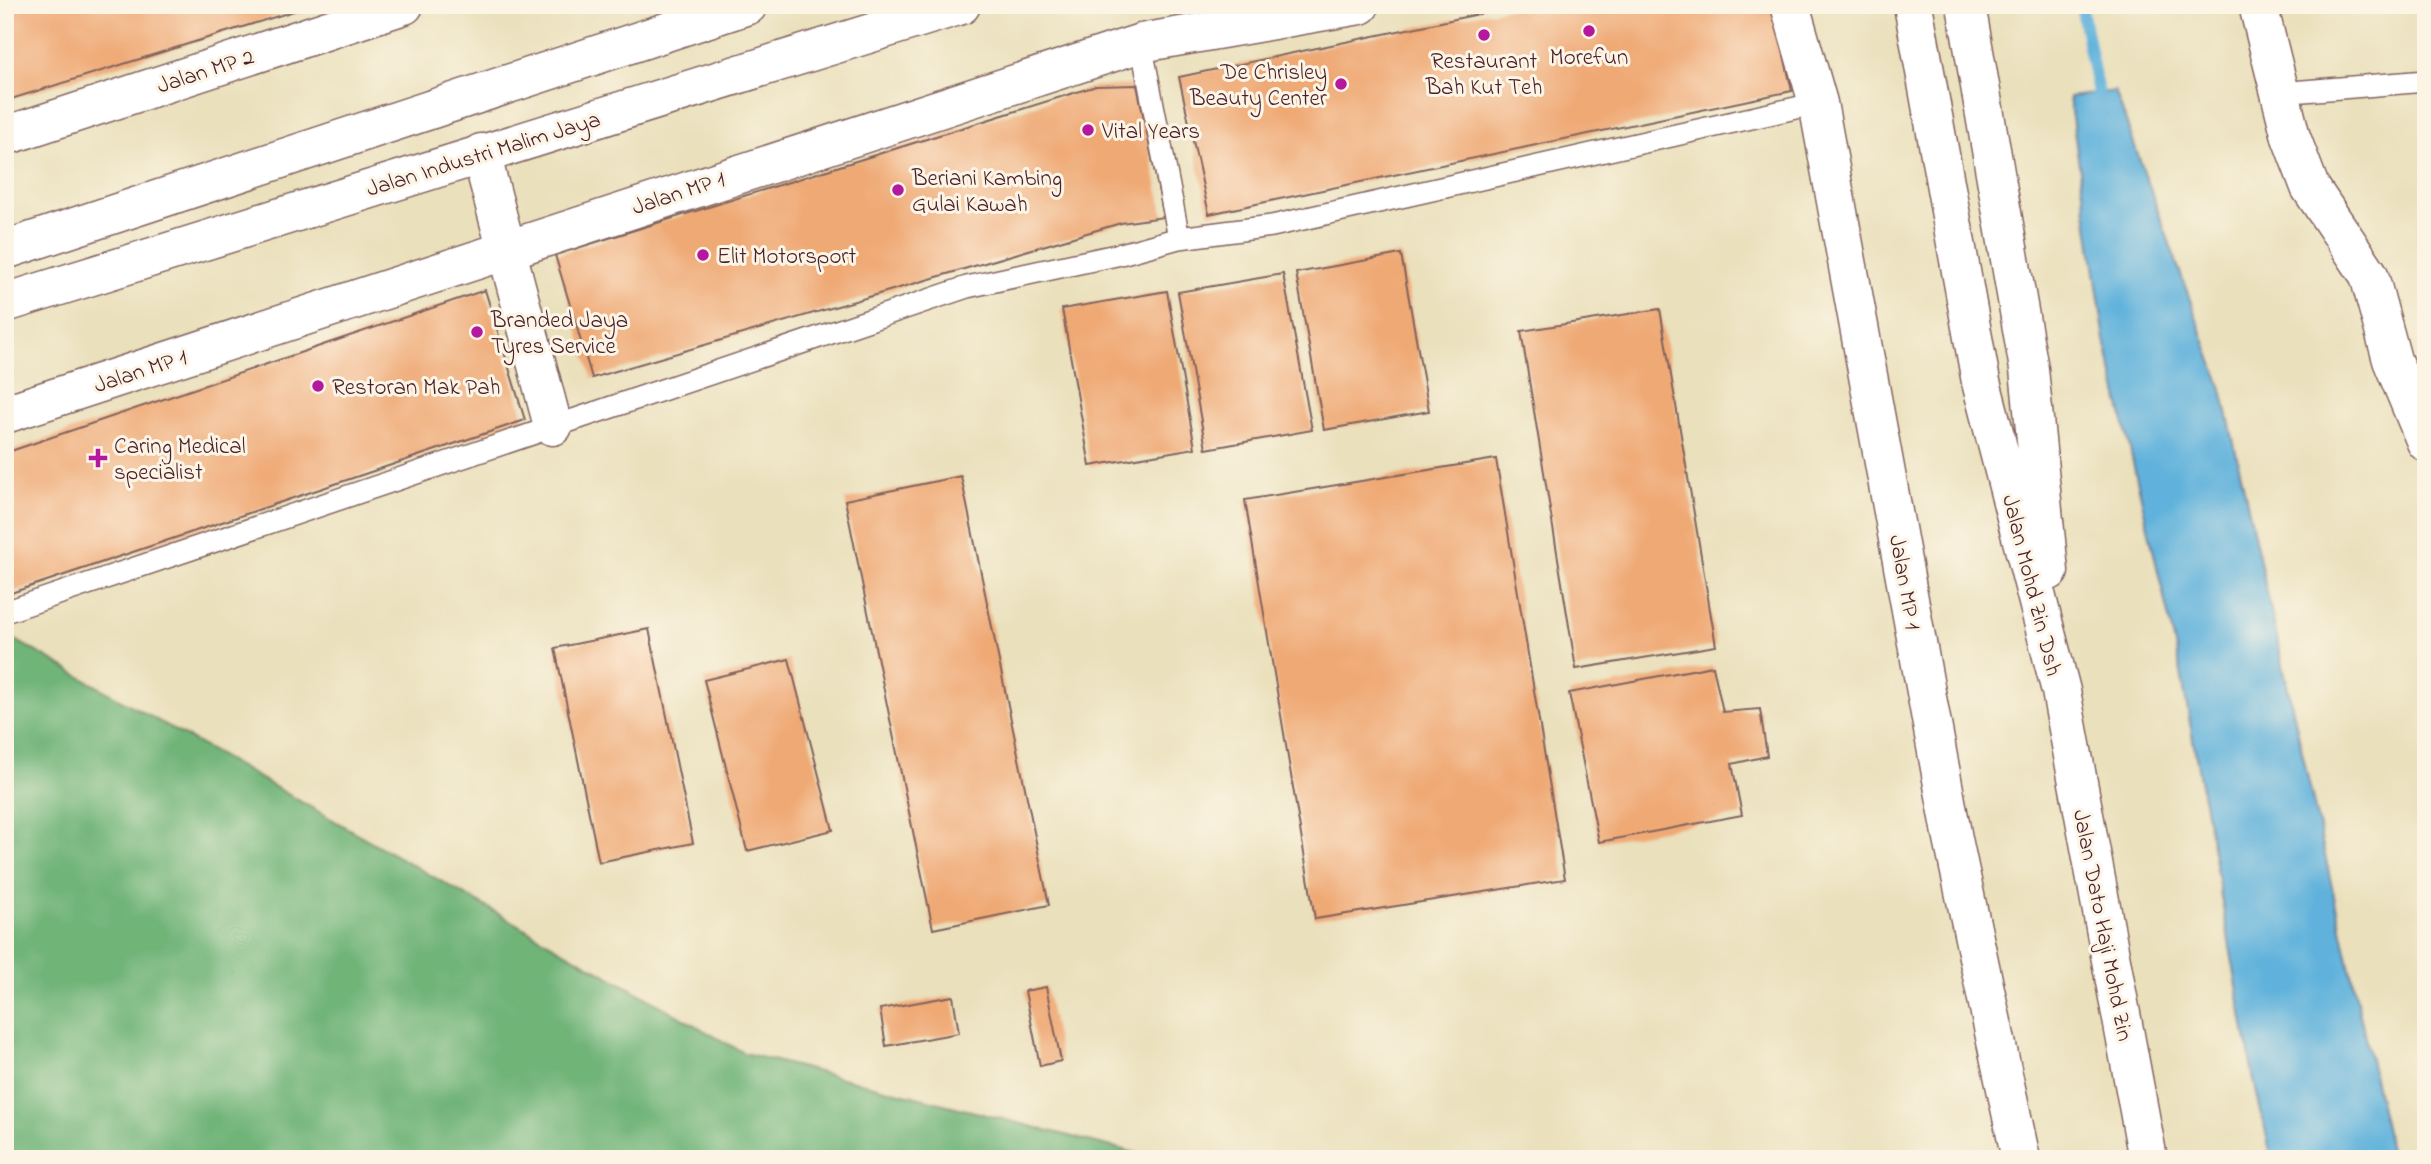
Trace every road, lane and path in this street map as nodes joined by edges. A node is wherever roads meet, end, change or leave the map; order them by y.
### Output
1 (404, 5) edge
2 (748, 5) edge
3 (961, 5) edge
4 (1360, 5) edge
5 (1790, 5) edge
6 (1966, 5) edge
7 (2258, 5) edge
8 (1913, 7) edge
9 (1141, 43) junction
10 (2426, 81) edge
11 (2279, 93) junction
12 (1818, 103) junction
13 (5, 136) edge
14 (481, 153) junction
15 (1179, 238) junction
16 (508, 247) junction
17 (5, 250) edge
18 (5, 303) edge
19 (5, 414) edge
20 (553, 426) junction
21 (2426, 442) edge
22 (5, 611) edge
23 (2061, 691) junction
24 (2021, 1159) edge
25 (2148, 1159) edge

1 - 13 street, Jalan MP 2
2 - 17 street
3 - 14 street, Jalan Industri Malim Jaya
4 - 9 street, Jalan MP 1
5 - 12 street, Jalan MP 1
6 - 23 street, Jalan Mohd Zin Dsh
7 - 11 street
8 - 23 street, Jalan Mohd Zin Dsh
9 - 15 lane
9 - 16 street, Jalan MP 1
10 - 11 lane
11 - 21 street
12 - 15 lane
12 - 24 street, Jalan MP 1
14 - 16 street
14 - 18 street, Jalan Industri Malim Jaya
15 - 20 lane
16 - 19 street, Jalan MP 1
16 - 20 street
20 - 22 lane
23 - 25 street, Jalan Dato Haji Mohd Zin

